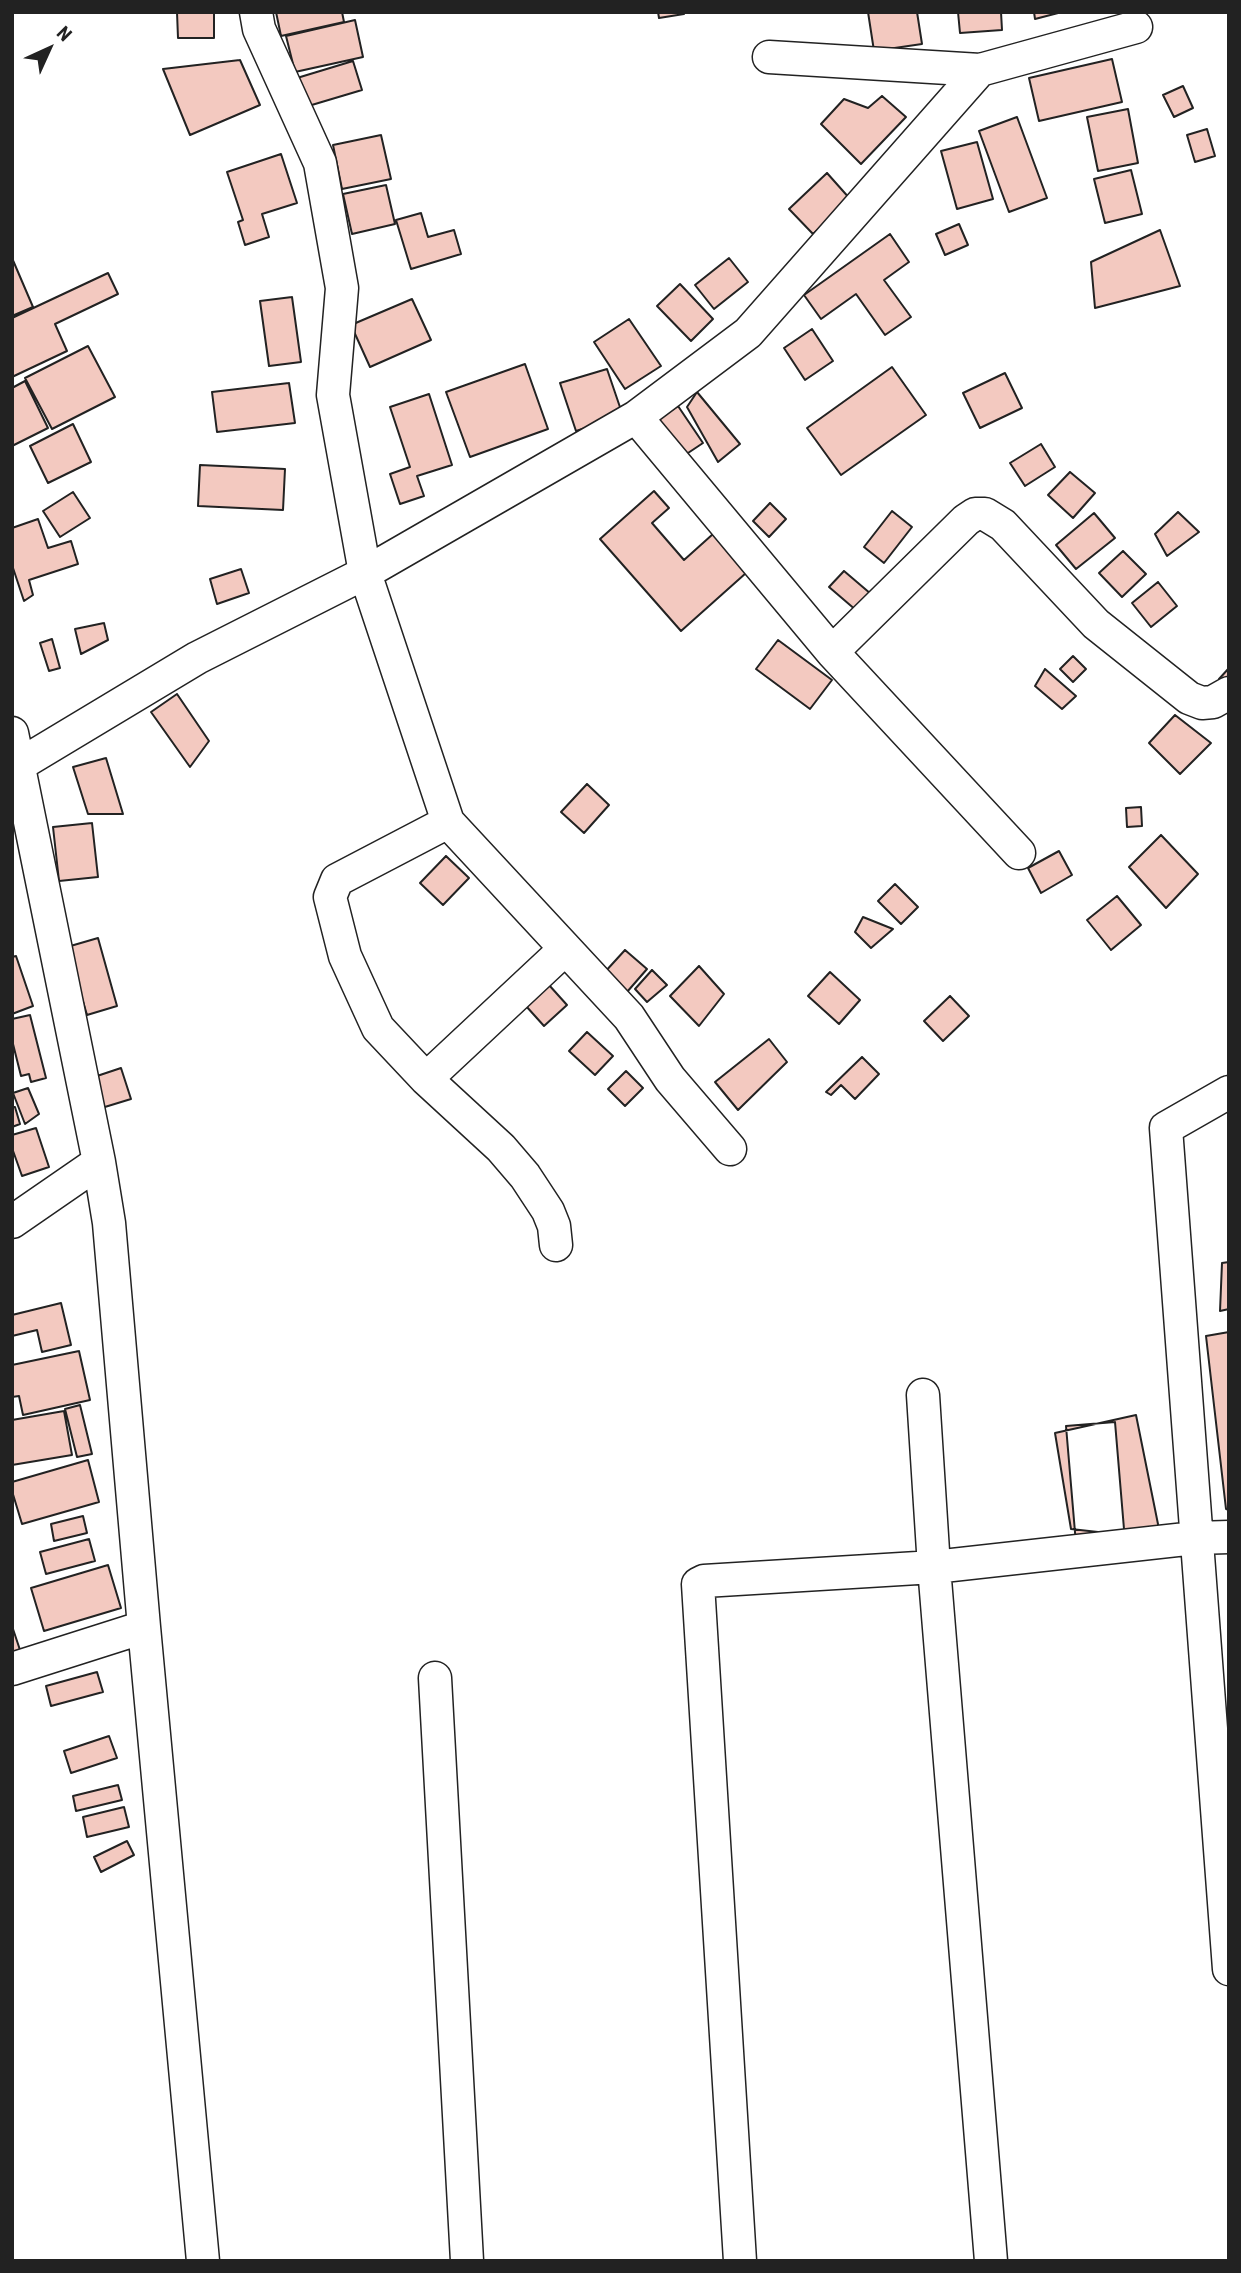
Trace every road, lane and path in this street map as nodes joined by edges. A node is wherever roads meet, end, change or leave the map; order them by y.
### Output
1 (256, 12) edge
2 (1136, 27) dead end
3 (769, 57) dead end
4 (980, 70) junction
5 (636, 417) junction
6 (365, 573) junction
7 (832, 652) junction
8 (1229, 693) edge
9 (12, 733) edge
10 (19, 765) junction
11 (19, 807) edge
12 (448, 822) junction
13 (1019, 853) dead end
14 (564, 950) junction
15 (426, 1079) junction
16 (1229, 1092) edge
17 (730, 1149) dead end
18 (99, 1162) junction
19 (12, 1222) edge
20 (556, 1244) dead end
21 (923, 1395) dead end
22 (1229, 1537) edge
23 (1195, 1538) junction
24 (934, 1567) junction
25 (144, 1627) junction
26 (12, 1669) edge
27 (435, 1678) dead end
28 (1229, 1969) edge
29 (203, 2261) edge
30 (467, 2261) edge
31 (740, 2261) edge
32 (991, 2261) edge

1 - 6 street
2 - 4 street
3 - 4 street
4 - 5 street
5 - 6 street
5 - 7 street
6 - 10 street
6 - 12 street
7 - 8 street
7 - 13 street
9 - 10 street
10 - 11 street
11 - 18 street
12 - 14 street
12 - 15 street
14 - 15 street
14 - 17 street
15 - 20 street
16 - 23 street
18 - 19 street
18 - 25 street
21 - 24 street
22 - 23 street
23 - 24 street
23 - 28 street
24 - 31 street
24 - 32 street
25 - 26 street
25 - 29 street
27 - 30 street

